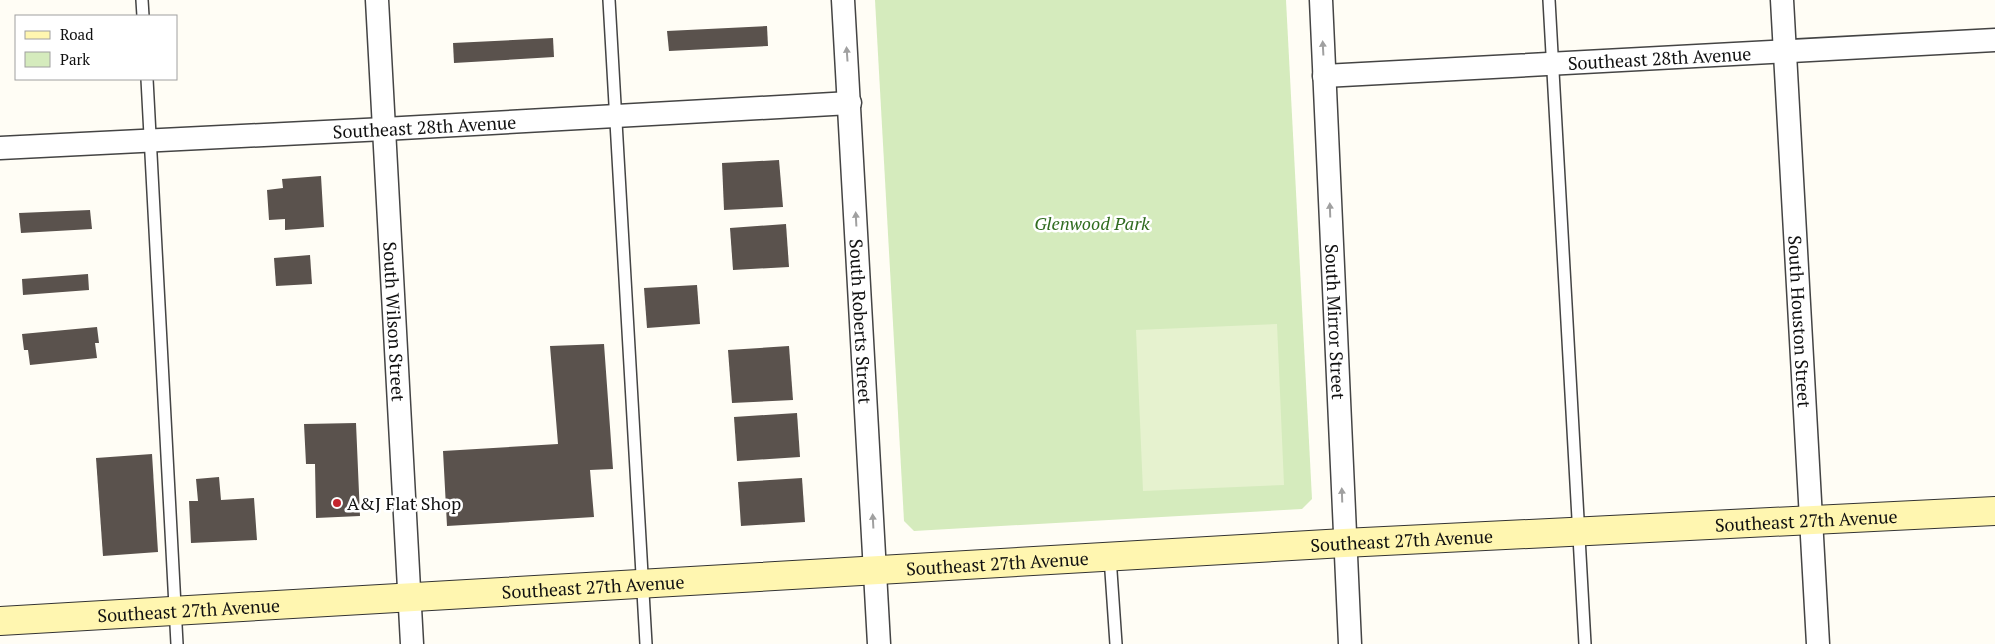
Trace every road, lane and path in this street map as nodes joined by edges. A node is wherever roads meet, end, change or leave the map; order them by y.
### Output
1 (142, 0) edge
2 (377, 0) edge
3 (609, 0) edge
4 (844, 0) edge
5 (1321, 0) edge
6 (1549, 0) edge
7 (1782, 0) edge
8 (143, 15) edge
9 (1995, 40) edge
10 (1785, 53) junction
11 (1552, 64) junction
12 (1324, 76) junction
13 (147, 80) edge
14 (850, 103) junction
15 (616, 116) junction
16 (384, 129) junction
17 (150, 140) junction
18 (0, 148) edge
19 (1995, 511) edge
20 (1811, 521) junction
21 (1580, 532) junction
22 (1344, 543) junction
23 (1110, 557) junction
24 (876, 570) junction
25 (642, 583) junction
26 (410, 596) junction
27 (175, 611) junction
28 (0, 621) edge
29 (177, 644) edge
30 (412, 644) edge
31 (646, 644) edge
32 (879, 644) edge
33 (1116, 644) edge
34 (1350, 644) edge
35 (1585, 644) edge
36 (1818, 644) edge

1 - 8 lane
2 - 16 street, South Wilson Street
3 - 15 lane
14 -> 4 street, South Roberts Street
12 -> 5 street, South Mirror Street
6 - 11 lane
7 - 10 street, South Houston Street
9 - 10 street, Southeast 28th Avenue
10 - 11 street, Southeast 28th Avenue
10 - 20 street, South Houston Street
11 - 12 street, Southeast 28th Avenue
11 - 21 lane
22 -> 12 street, South Mirror Street
13 - 17 lane
14 - 15 street, Southeast 28th Avenue
24 -> 14 street, South Roberts Street
15 - 16 street, Southeast 28th Avenue
15 - 25 lane
16 - 17 street, Southeast 28th Avenue
16 - 26 street, South Wilson Street
17 - 18 street, Southeast 28th Avenue
17 - 27 lane
19 - 20 main road, Southeast 27th Avenue
20 - 21 main road, Southeast 27th Avenue
20 - 36 street, South Houston Street
21 - 22 main road, Southeast 27th Avenue
21 - 35 lane
22 - 23 main road, Southeast 27th Avenue
22 - 34 street, South Mirror Street
23 - 24 main road, Southeast 27th Avenue
23 - 33 lane
24 - 25 main road, Southeast 27th Avenue
24 - 32 street, South Roberts Street
25 - 26 main road, Southeast 27th Avenue
25 - 31 lane
26 - 27 main road, Southeast 27th Avenue
26 - 30 street, South Wilson Street
27 - 28 main road, Southeast 27th Avenue
27 - 29 lane

